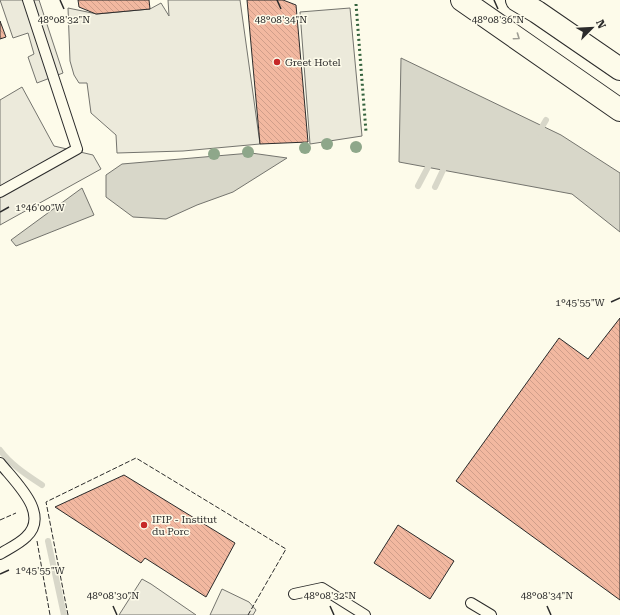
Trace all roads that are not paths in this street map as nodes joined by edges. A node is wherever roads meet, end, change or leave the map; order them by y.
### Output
1 (28, 0) edge
2 (462, 0) edge
3 (517, 0) edge
4 (620, 69) edge
5 (620, 110) edge
6 (0, 192) edge
7 (0, 464) edge
8 (0, 554) edge
9 (294, 594) dead end
10 (471, 603) dead end
11 (365, 615) edge
12 (491, 615) edge

1 - 6 lane
2 -> 5 main road
3 - 4 main road
7 - 8 lane
9 - 11 lane
10 - 12 lane

